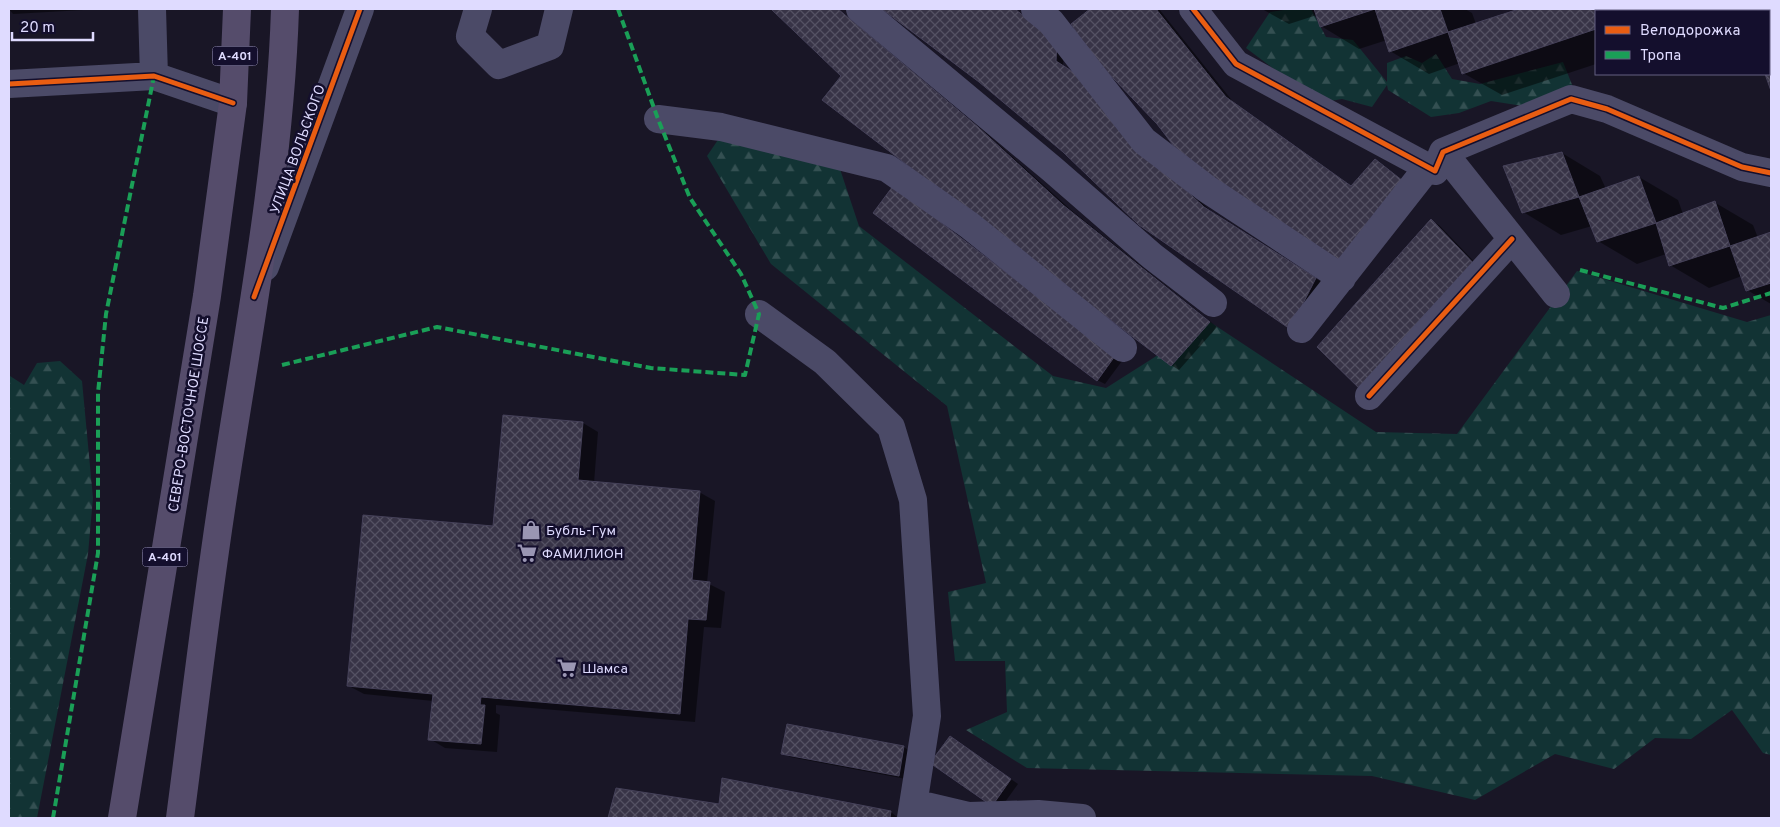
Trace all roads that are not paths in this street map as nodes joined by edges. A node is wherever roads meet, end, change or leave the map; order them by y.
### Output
1 (152, 9) edge
2 (237, 9) edge
3 (284, 9) edge
4 (360, 9) edge
5 (478, 9) edge
6 (559, 9) edge
7 (860, 9) edge
8 (1035, 9) edge
9 (1193, 9) edge
10 (154, 76) junction
11 (9, 84) edge
12 (233, 102) junction
13 (658, 119) dead end
14 (1436, 160) junction
15 (1771, 172) edge
16 (1512, 240) junction
17 (1342, 278) junction
18 (1556, 294) dead end
19 (254, 297) junction
20 (1213, 303) dead end
21 (759, 314) dead end
22 (1301, 329) dead end
23 (1123, 348) dead end
24 (1369, 396) dead end
25 (912, 811) edge
26 (122, 818) edge
27 (180, 818) edge
28 (1082, 818) edge

1 - 10 street
2 - 12 main road, СЕВЕРО-ВОСТОЧНОЕ ШОССЕ / А-401
3 - 19 main road
4 - 19 street, УЛИЦА ВОЛЬСКОГО
5 - 6 street
7 - 20 street
8 - 17 street
9 - 14 street
10 - 11 street
10 - 12 street
12 - 26 main road, СЕВЕРО-ВОСТОЧНОЕ ШОССЕ / А-401
13 - 23 street
14 - 15 street
14 - 16 street
14 - 17 street
16 - 18 street
16 - 24 street
17 - 22 street
19 - 27 main road
21 - 25 street
25 - 28 street

